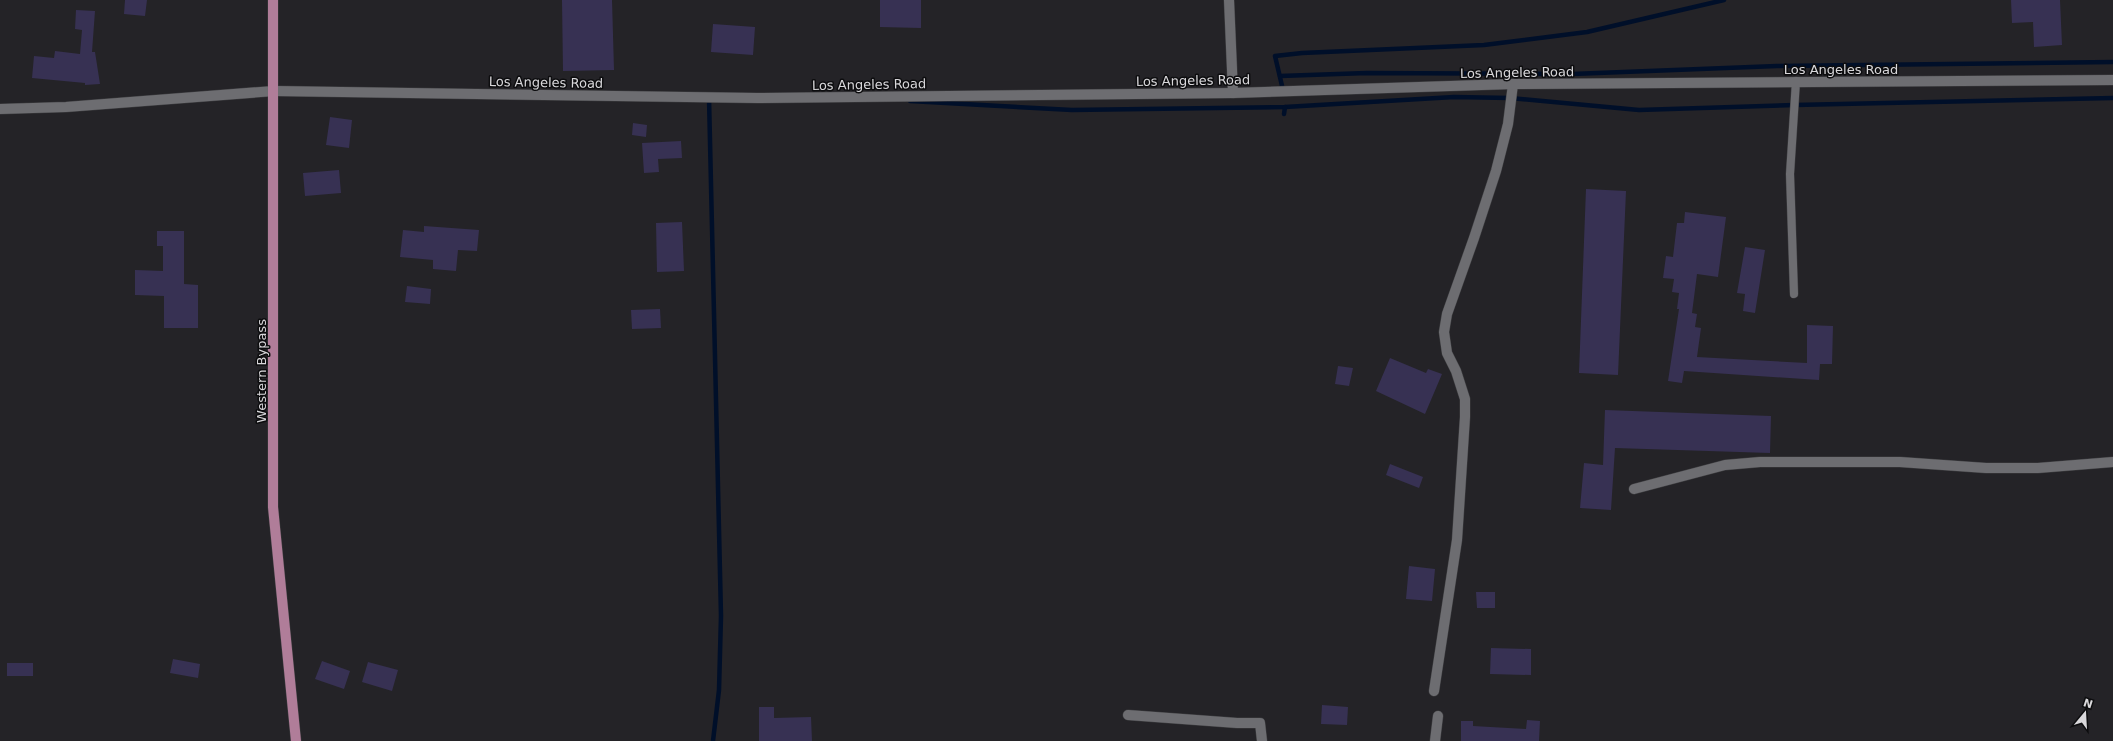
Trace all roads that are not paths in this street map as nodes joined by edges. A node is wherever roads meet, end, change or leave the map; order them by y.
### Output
1 (272, 0) edge
2 (1229, 0) edge
3 (2113, 80) edge
4 (1796, 82) junction
5 (1512, 84) junction
6 (274, 91) junction
7 (1233, 93) junction
8 (0, 109) edge
9 (1794, 294) dead end
10 (2113, 462) edge
11 (1634, 489) dead end
12 (1434, 691) dead end
13 (1128, 715) dead end
14 (1438, 716) dead end
15 (296, 741) edge
16 (1262, 741) edge
17 (1436, 741) edge

1 - 6 main road, Western Bypass
2 - 7 main road
3 - 4 main road, Los Angeles Road
4 - 5 main road, Los Angeles Road
4 - 9 lane
5 - 7 main road, Los Angeles Road
5 - 12 main road
6 - 7 main road, Los Angeles Road
6 - 8 main road, Los Angeles Road
6 - 15 main road, Western Bypass
10 - 11 main road
13 - 16 main road
14 - 17 main road

